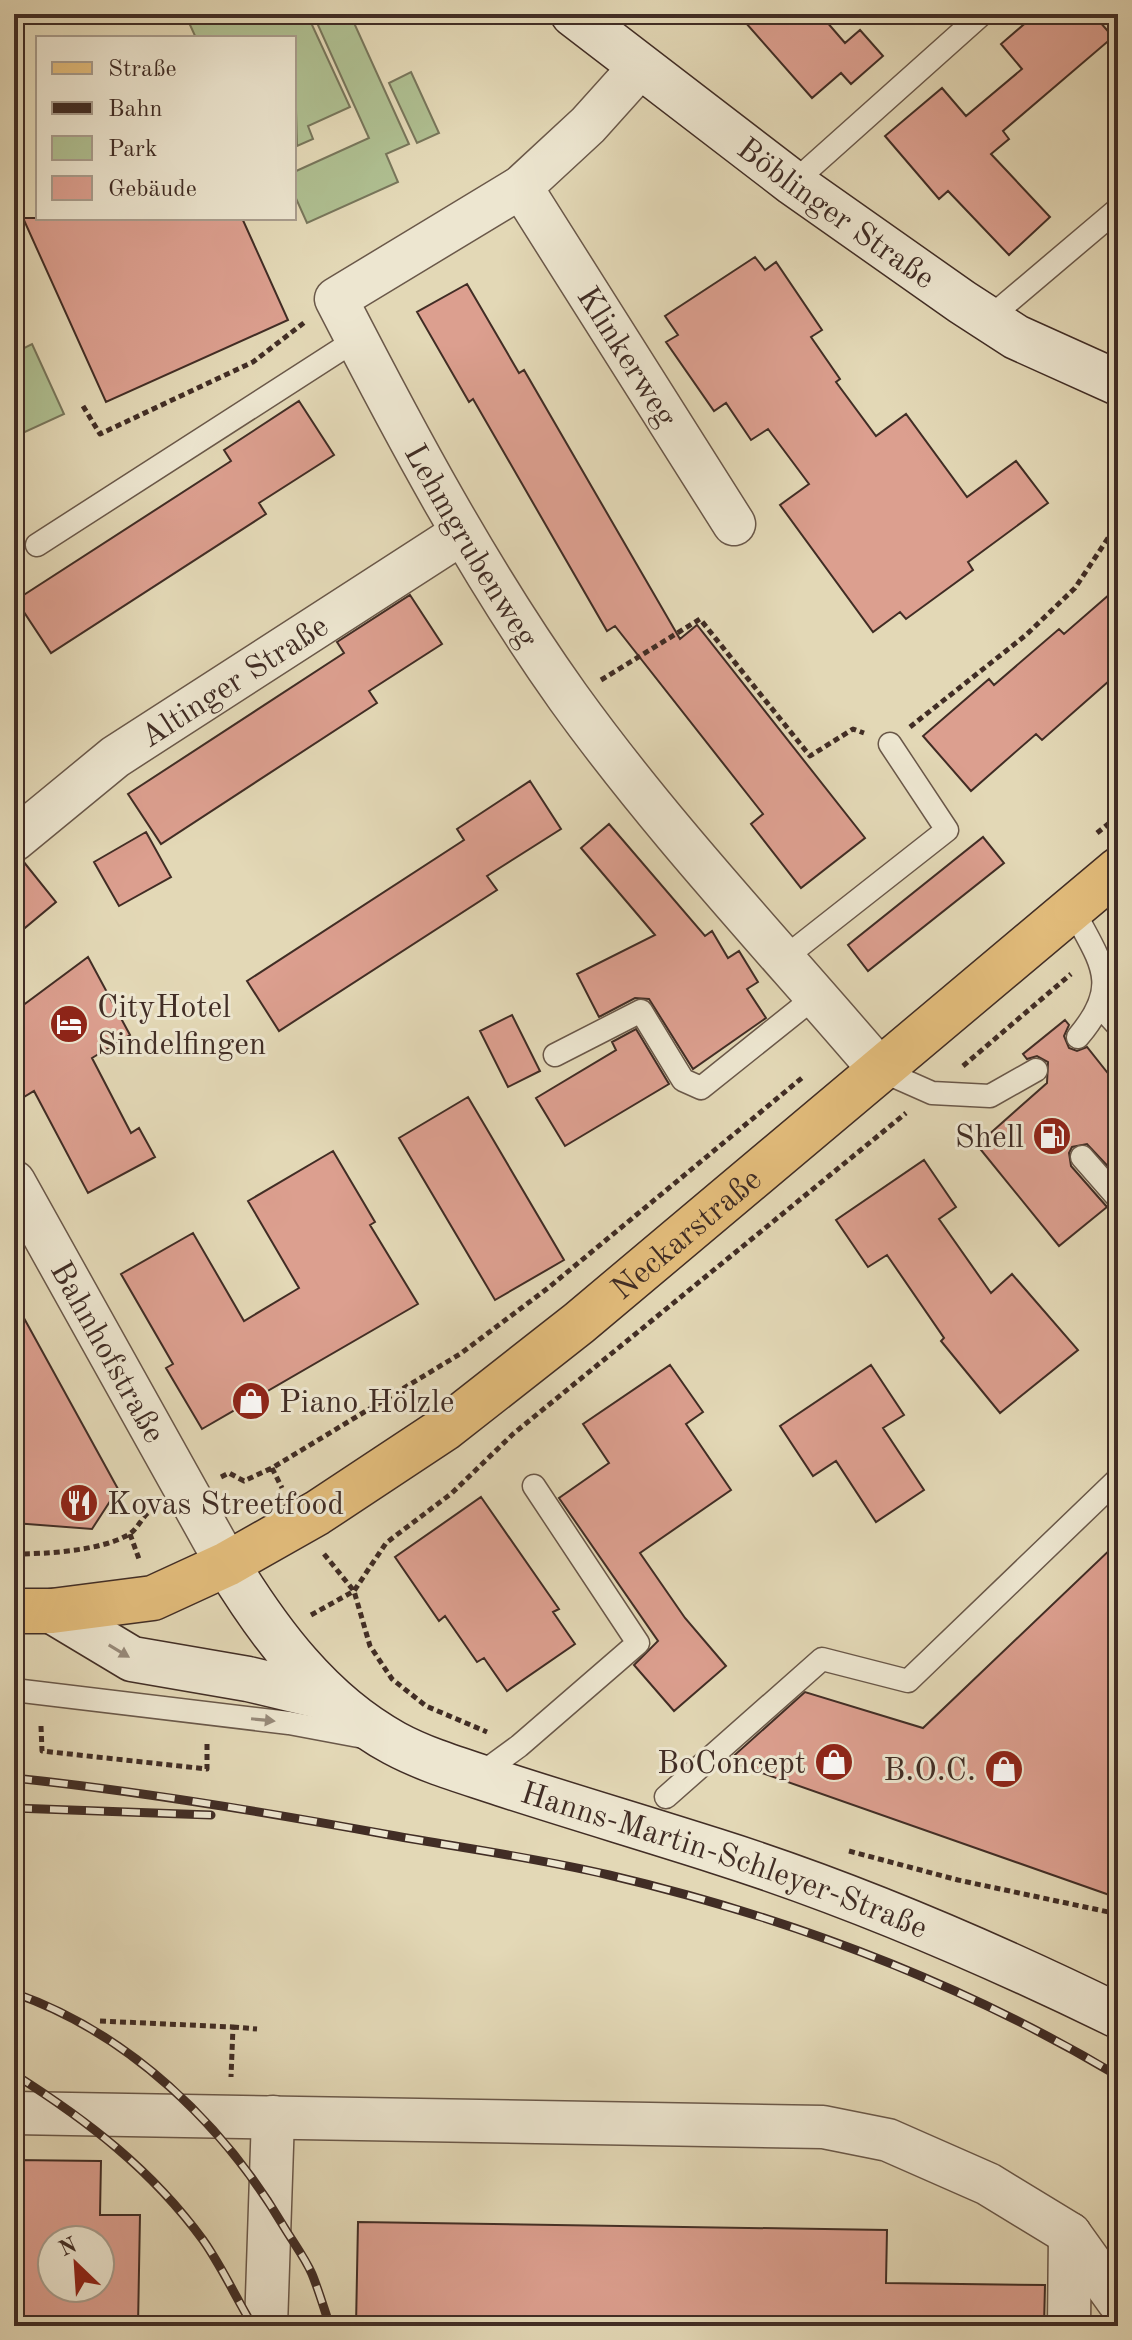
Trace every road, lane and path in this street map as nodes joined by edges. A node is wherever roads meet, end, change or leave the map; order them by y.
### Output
1 (573, 14) edge
2 (982, 14) edge
3 (641, 66) junction
4 (793, 183) junction
5 (521, 187) junction
6 (1118, 209) edge
7 (336, 299) junction
8 (988, 319) junction
9 (357, 339) junction
10 (1118, 383) edge
11 (83, 406) dead end
12 (1118, 523) edge
13 (734, 524) dead end
14 (462, 533) junction
15 (37, 545) dead end
16 (570, 699) junction
17 (890, 744) junction
18 (1118, 816) edge
19 (14, 840) edge
20 (1106, 853) edge
21 (1072, 908) junction
22 (1095, 953) junction
23 (783, 959) junction
24 (816, 996) junction
25 (1100, 1006) junction
26 (1118, 1026) edge
27 (852, 1037) junction
28 (1078, 1037) dead end
29 (555, 1055) dead end
30 (880, 1070) junction
31 (1036, 1070) dead end
32 (932, 1093) junction
33 (1082, 1157) dead end
34 (14, 1182) edge
35 (1118, 1198) edge
36 (1118, 1479) edge
37 (534, 1486) dead end
38 (188, 1494) junction
39 (14, 1554) edge
40 (227, 1564) junction
41 (354, 1591) dead end
42 (33, 1611) edge
43 (14, 1690) edge
44 (332, 1699) junction
45 (41, 1726) dead end
46 (206, 1736) dead end
47 (394, 1743) junction
48 (478, 1776) junction
49 (666, 1797) dead end
50 (1118, 2016) edge
51 (100, 2021) dead end
52 (233, 2027) junction
53 (257, 2029) dead end
54 (14, 2113) edge
55 (253, 2117) junction
56 (1070, 2234) junction
57 (1118, 2301) edge
58 (266, 2326) edge
59 (1069, 2326) edge

1 - 3 main road, Böblinger Straße
2 - 4 lane
3 - 4 main road, Böblinger Straße
3 - 5 street
4 - 8 main road, Böblinger Straße
5 - 7 street
5 - 13 street, Klinkerweg
6 - 8 lane
7 - 9 street, Lehmgrubenweg
7 - 11 path
8 - 10 main road, Böblinger Straße
9 - 14 street, Lehmgrubenweg
9 - 15 lane
12 - 17 path
14 - 16 street, Lehmgrubenweg
14 - 19 street, Altinger Straße
16 - 17 path
16 - 23 street, Lehmgrubenweg
17 - 23 lane
18 - 20 path
20 - 21 main road, Neckarstraße
21 - 22 lane
21 - 30 main road, Neckarstraße
22 - 25 lane
22 - 32 path
23 - 24 street, Lehmgrubenweg
24 - 27 street, Lehmgrubenweg
24 - 29 lane
25 - 26 lane
25 - 28 lane
27 - 30 street, Lehmgrubenweg
27 - 38 path
30 - 32 lane
30 - 40 main road, Neckarstraße
31 - 32 lane
32 - 41 path
33 - 35 lane
34 - 38 street, Bahnhofstraße
36 - 49 lane
37 - 48 lane
38 - 39 path
38 - 40 street, Bahnhofstraße
40 - 42 main road, Hanns-Martin-Schleyer-Straße
40 - 44 main road, Hanns-Martin-Schleyer-Straße
42 -> 44 main road, Hanns-Martin-Schleyer-Straße
43 -> 47 lane
44 - 47 main road, Hanns-Martin-Schleyer-Straße
45 - 46 path
47 - 48 main road, Hanns-Martin-Schleyer-Straße
48 - 50 main road, Hanns-Martin-Schleyer-Straße
51 - 52 path
52 - 53 path
52 - 55 path
54 - 55 street
55 - 56 street
55 - 58 street
56 - 57 street
56 - 59 street

